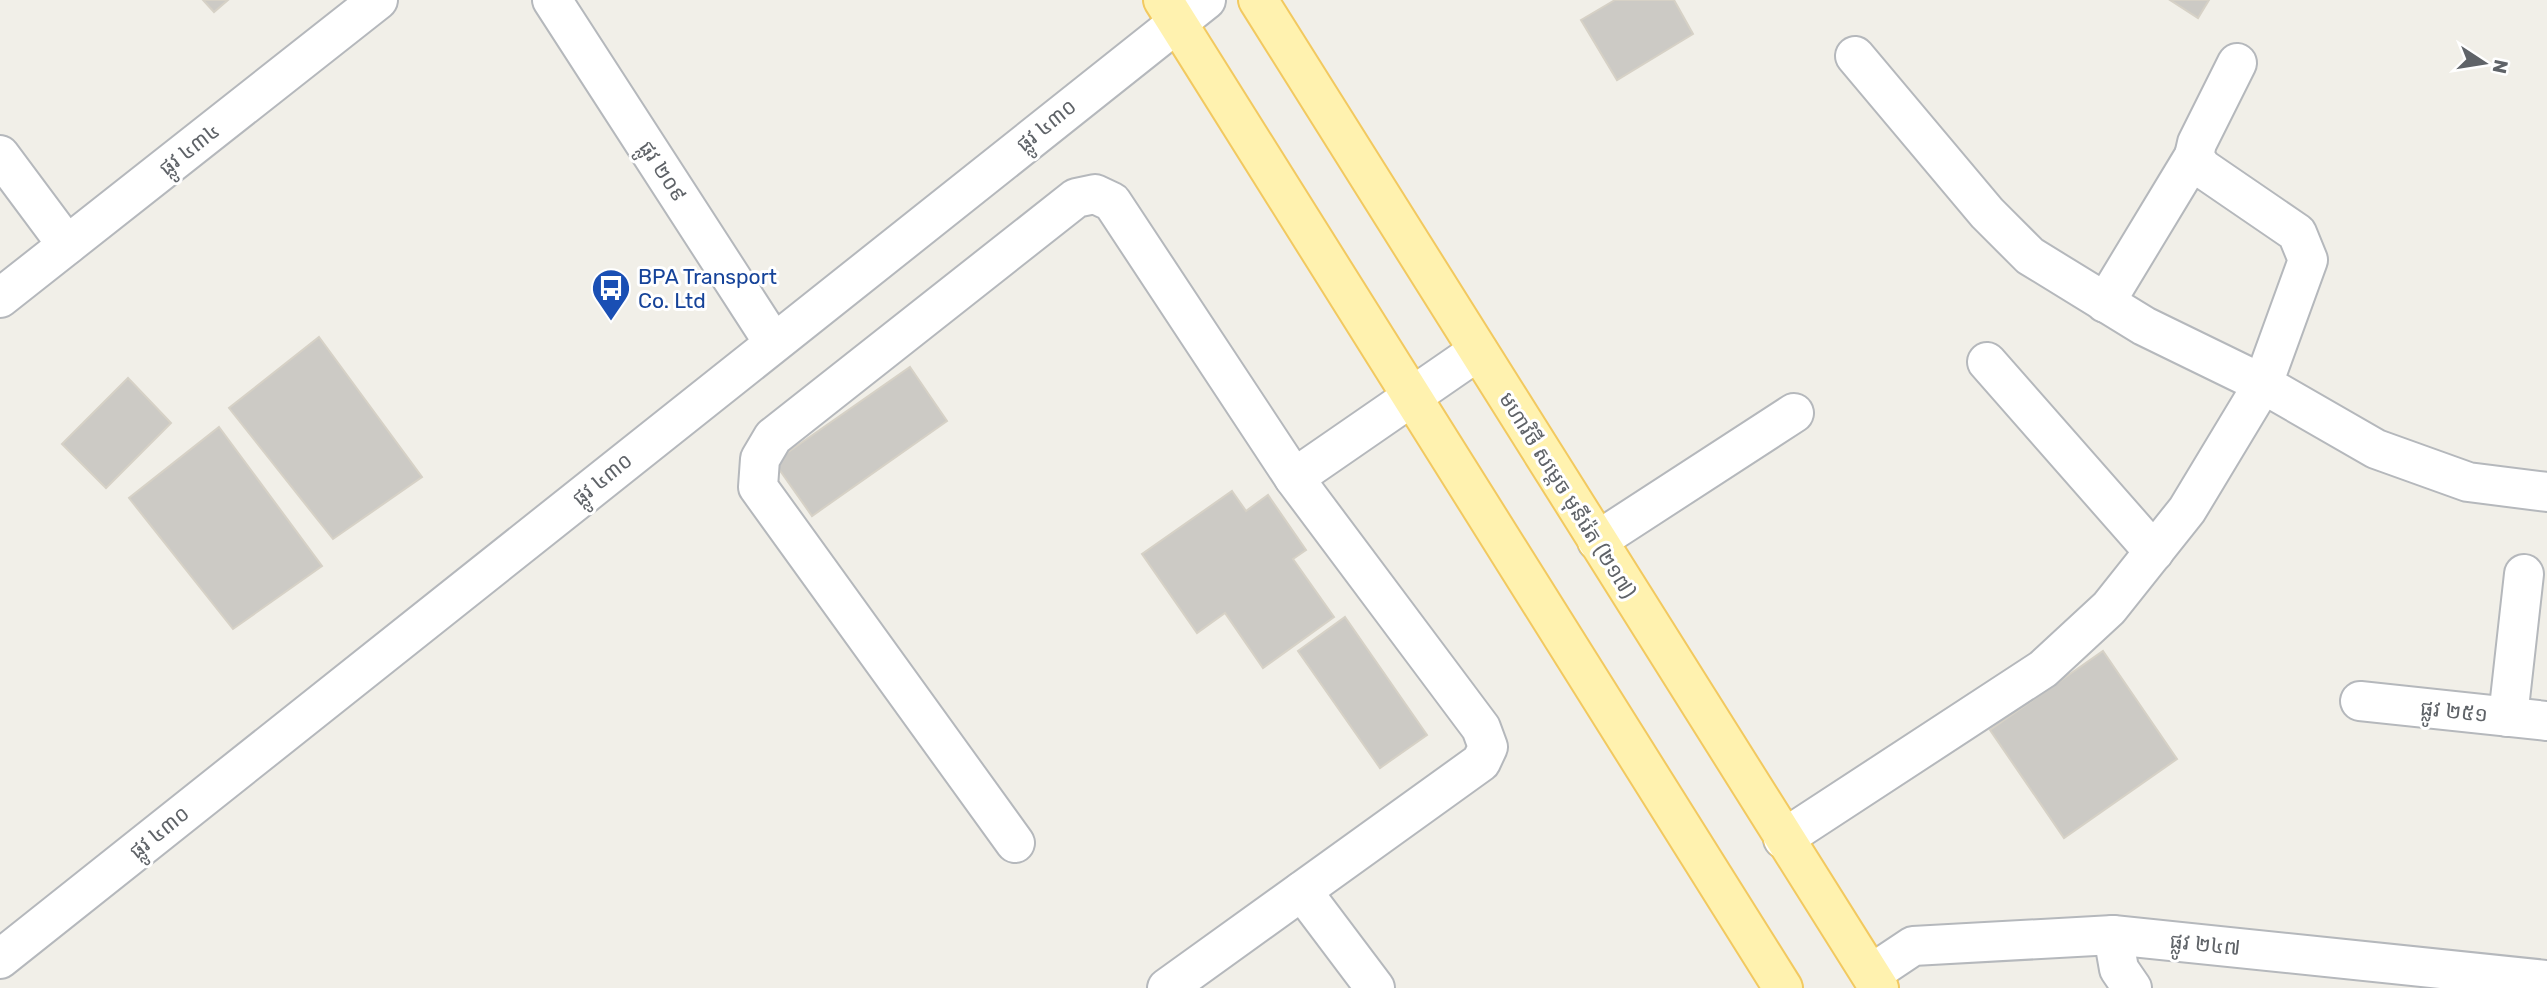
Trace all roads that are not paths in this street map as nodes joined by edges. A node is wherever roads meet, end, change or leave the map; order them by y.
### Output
1 (378, 0) edge
2 (552, 0) edge
3 (1258, 0) edge
4 (1182, 7) edge
5 (1855, 56) dead end
6 (2237, 63) dead end
7 (0, 155) edge
8 (2194, 156) junction
9 (67, 245) junction
10 (0, 298) edge
11 (2105, 303) junction
12 (773, 342) junction
13 (1478, 351) junction
14 (1987, 362) dead end
15 (2263, 384) junction
16 (1412, 397) junction
17 (1794, 413) dead end
18 (1294, 478) junction
19 (2547, 492) edge
20 (1597, 541) junction
21 (2154, 552) junction
22 (2524, 574) dead end
23 (2360, 701) dead end
24 (2508, 717) junction
25 (2547, 722) edge
26 (1783, 839) junction
27 (1014, 843) dead end
28 (1302, 891) junction
29 (2113, 935) junction
30 (0, 959) edge
31 (2547, 980) edge
32 (1875, 981) edge
33 (1167, 988) edge
34 (1375, 988) edge
35 (1783, 988) edge
36 (2132, 988) edge

1 - 9 street, ផ្លូវ ៤៣៤
2 - 12 street, ផ្លូវ ២០៩
3 - 13 main road, មហាវិថី សម្តេច មុនីរ៉េត (២១៧)
4 - 12 street, ផ្លូវ ៤៣០
4 - 16 main road
5 - 11 street
6 - 8 street
7 - 9 street
8 - 11 street
8 - 15 street
9 - 10 street, ផ្លូវ ៤៣៤
11 - 15 street
12 - 30 street, ផ្លូវ ៤៣០
13 - 16 street
13 - 20 main road, មហាវិថី សម្តេច មុនីរ៉េត (២១៧)
14 - 21 street
15 - 19 street
15 - 21 street
16 - 18 street
16 - 35 main road
17 - 20 street
18 - 27 street
18 - 28 street
20 - 26 main road, មហាវិថី សម្តេច មុនីរ៉េត (២១៧)
21 - 26 street
22 - 24 street
23 - 24 street, ផ្លូវ ២៥១
24 - 25 street, ផ្លូវ ២៥១
26 - 32 main road, មហាវិថី សម្តេច មុនីរ៉េត (២១៧)
28 - 33 street
28 - 34 street
29 - 31 street, ផ្លូវ ២៤៧
29 - 32 street, ផ្លូវ ២៤៧
29 - 36 street

